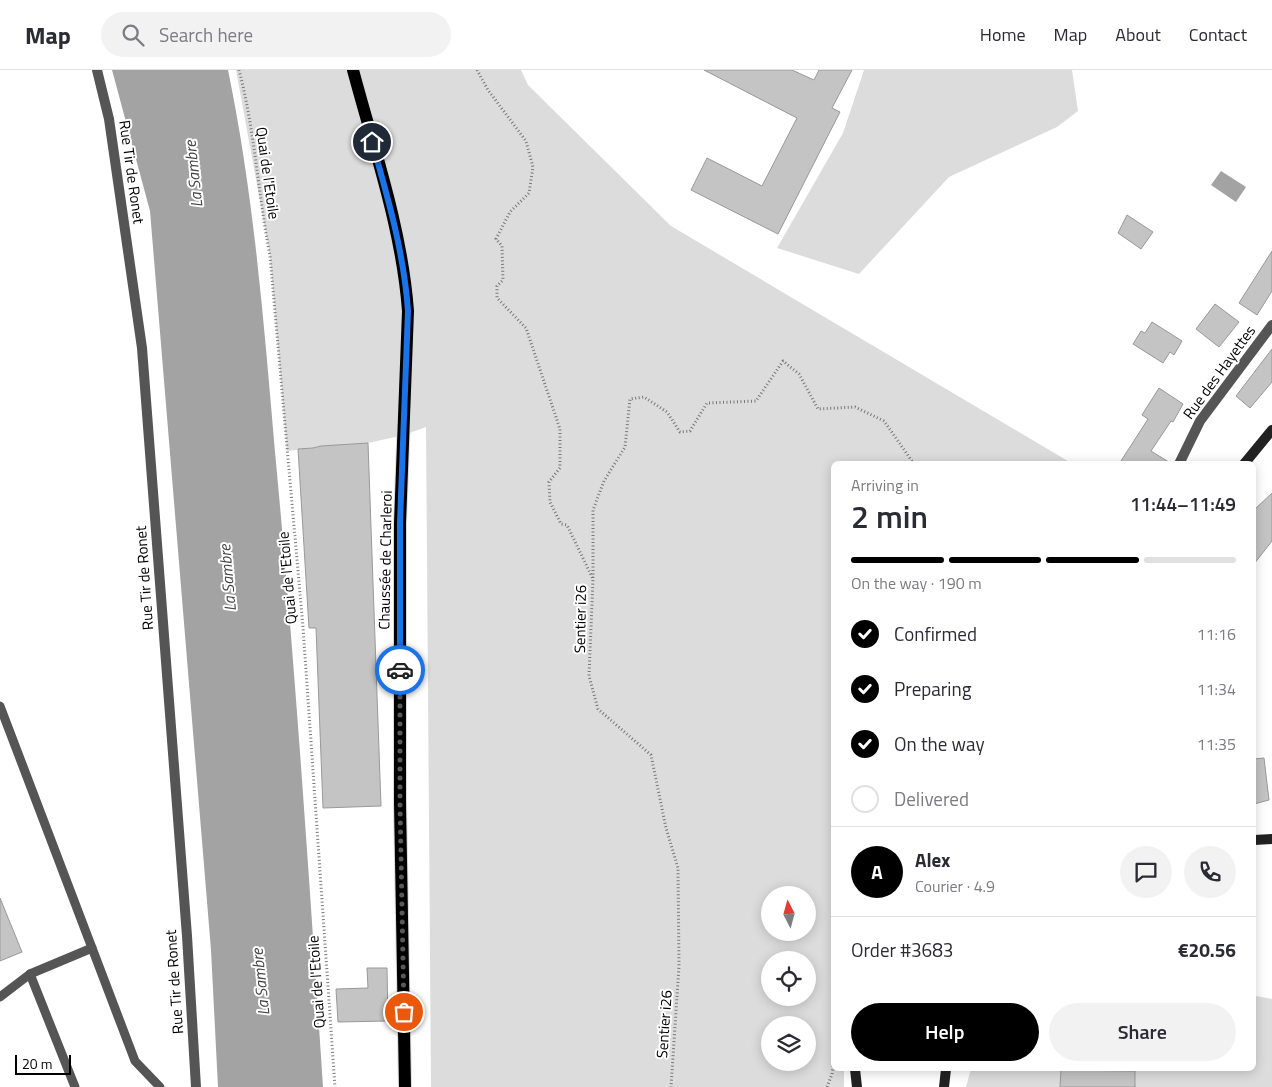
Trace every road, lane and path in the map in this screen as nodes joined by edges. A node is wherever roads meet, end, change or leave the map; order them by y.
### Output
1 (97, 70) edge
2 (239, 70) edge
3 (353, 70) edge
4 (477, 70) edge
5 (1272, 325) edge
6 (1272, 430) edge
7 (912, 461) edge
8 (1180, 461) edge
9 (1246, 461) edge
10 (593, 580) junction
11 (0, 706) edge
12 (1272, 839) edge
13 (1256, 840) edge
14 (92, 948) junction
15 (30, 974) junction
16 (0, 997) edge
17 (832, 1071) edge
18 (854, 1071) edge
19 (946, 1071) edge
20 (75, 1087) edge
21 (160, 1087) edge
22 (196, 1087) edge
23 (335, 1087) edge
24 (405, 1087) edge
25 (671, 1087) edge
26 (827, 1087) edge
27 (857, 1087) edge
28 (944, 1087) edge

1 - 22 street, Rue Tir de Ronet
2 - 23 path, Quai de l'Etoile
3 - 24 main road, Chaussée de Charleroi
4 - 10 path, Sentier i26
5 - 8 street, Rue des Hayettes
6 - 9 main road
7 - 10 path
10 - 25 path, Sentier i26
11 - 14 lane
12 - 13 main road
14 - 15 lane
14 - 21 lane
15 - 16 lane
15 - 20 lane
17 - 26 path
18 - 27 main road
19 - 28 main road

